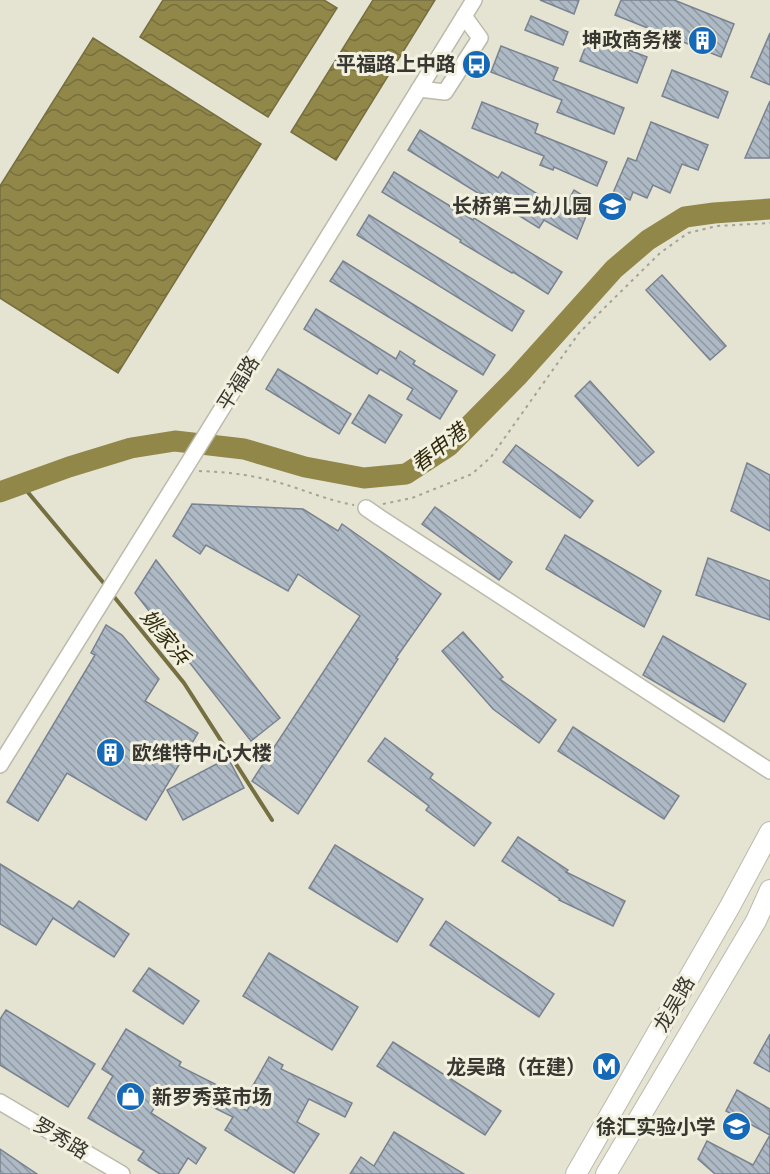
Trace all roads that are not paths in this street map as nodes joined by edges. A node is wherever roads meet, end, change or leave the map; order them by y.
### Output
1 (474, 0) edge
2 (464, 16) junction
3 (419, 89) junction
4 (366, 508) road end
5 (0, 765) edge
6 (770, 771) edge
7 (770, 832) edge
8 (770, 890) edge
9 (0, 1102) edge
10 (122, 1174) edge
11 (576, 1174) edge
12 (606, 1174) edge

1 - 2 street, 平福路
2 - 3 street, 平福路
2 - 3 street
3 - 5 street, 平福路
4 - 6 street
7 - 11 main road, 龙吴路
8 - 12 main road, 龙吴路
9 - 10 street, 罗秀路

